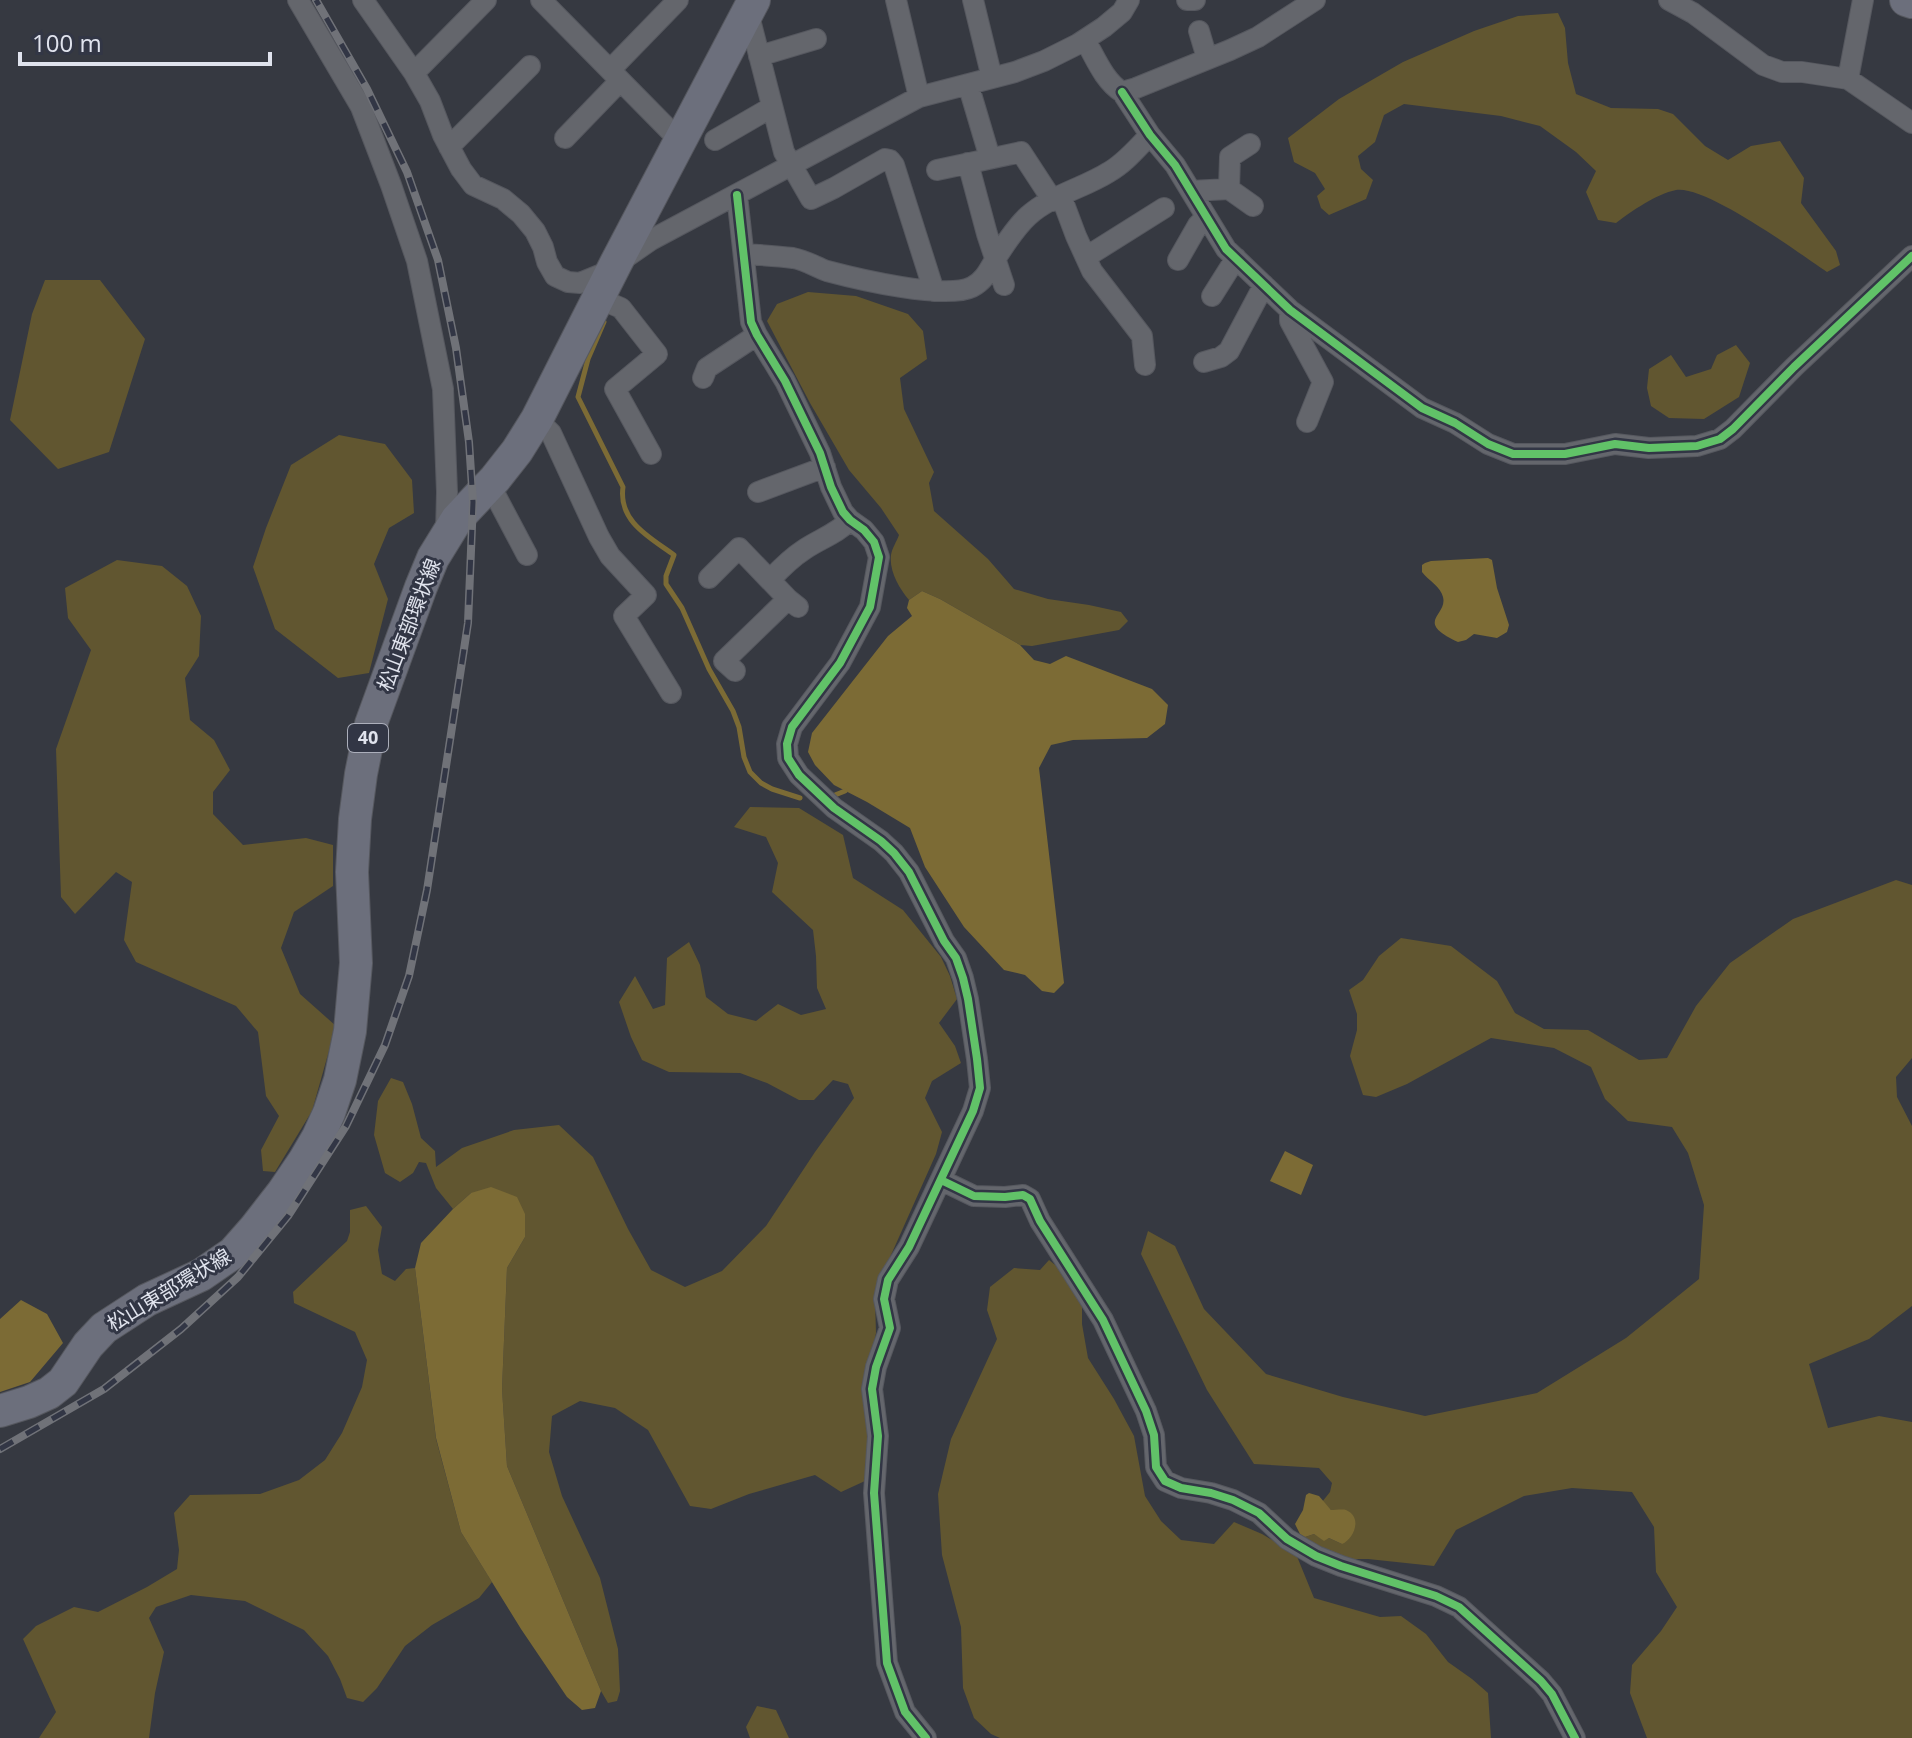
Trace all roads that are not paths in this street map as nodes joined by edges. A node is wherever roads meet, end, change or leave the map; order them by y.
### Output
1 (298, 0) edge
2 (363, 0) edge
3 (486, 0) edge
4 (541, 0) edge
5 (678, 0) edge
6 (896, 0) edge
7 (973, 0) edge
8 (1129, 0) edge
9 (1187, 0) edge
10 (1195, 0) edge
11 (1315, 0) edge
12 (1669, 0) edge
13 (1863, 0) edge
14 (1906, 0) edge
15 (1912, 2) edge
16 (751, 6) edge
17 (1199, 31) dead end
18 (816, 39) dead end
19 (1085, 40) junction
20 (759, 56) junction
21 (1207, 58) junction
22 (530, 66) dead end
23 (414, 73) junction
24 (615, 75) junction
25 (992, 78) junction
26 (1848, 79) junction
27 (968, 84) junction
28 (1122, 92) junction
29 (919, 97) junction
30 (772, 107) junction
31 (1912, 123) edge
32 (1150, 135) junction
33 (565, 138) dead end
34 (715, 140) dead end
35 (680, 141) junction
36 (1250, 144) dead end
37 (449, 147) junction
38 (990, 158) junction
39 (968, 163) junction
40 (790, 165) junction
41 (937, 170) dead end
42 (1229, 189) junction
43 (1191, 191) junction
44 (737, 195) junction
45 (1057, 198) junction
46 (1253, 206) dead end
47 (1164, 208) dead end
48 (1206, 217) junction
49 (744, 254) junction
50 (1912, 256) edge
51 (1086, 257) junction
52 (1236, 258) junction
53 (996, 259) junction
54 (1178, 260) dead end
55 (616, 263) junction
56 (1004, 285) dead end
57 (1264, 285) junction
58 (934, 291) junction
59 (1212, 296) dead end
60 (598, 298) junction
61 (1290, 310) junction
62 (757, 335) junction
63 (1204, 362) dead end
64 (1145, 365) dead end
65 (703, 378) dead end
66 (537, 419) junction
67 (1307, 422) dead end
68 (652, 443) dead end
69 (825, 467) junction
70 (490, 485) junction
71 (758, 492) dead end
72 (850, 520) junction
73 (446, 536) junction
74 (527, 555) dead end
75 (709, 578) dead end
76 (770, 580) junction
77 (735, 671) dead end
78 (671, 693) dead end
79 (941, 1180) junction
80 (0, 1411) edge
81 (926, 1738) edge
82 (1575, 1738) edge

1 - 73 street
2 - 23 street
3 - 23 street
4 - 24 street
5 - 24 street
6 - 29 street
7 - 25 street
8 - 19 street
9 - 10 street
11 - 21 street
12 - 26 street
13 - 26 street
14 - 15 main road
16 - 20 street
16 - 35 main road, 松山東部環状線 / 40
17 - 21 street
18 - 20 street
19 - 25 street
19 - 28 street
20 - 30 street
21 - 28 street
22 - 37 street
23 - 37 street
24 - 33 street
24 - 35 street
25 - 27 street
26 - 31 street
27 - 29 street
27 - 38 street
28 - 32 street
29 - 40 street
30 - 34 street
30 - 40 street
32 - 43 street
32 - 45 street
35 - 55 main road, 松山東部環状線 / 40
36 - 42 street
37 - 55 street
38 - 39 street
38 - 45 street
39 - 41 street
39 - 53 street
40 - 44 street
40 - 58 street
42 - 43 street
42 - 46 street
43 - 48 street
44 - 49 street
44 - 55 street
45 - 51 street
45 - 53 street
47 - 51 street
48 - 52 street
48 - 54 street
49 - 58 street
49 - 62 street
50 - 61 street
51 - 64 street
52 - 57 street
52 - 59 street
53 - 56 street
53 - 58 street
55 - 60 main road, 松山東部環状線 / 40
57 - 61 street
57 - 63 street
60 - 66 main road, 松山東部環状線 / 40
60 - 68 street
61 - 67 street
62 - 65 street
62 - 69 street
66 - 70 main road, 松山東部環状線 / 40
66 - 78 street
69 - 71 street
69 - 72 street
70 - 73 main road, 松山東部環状線 / 40
70 - 74 street
72 - 76 street
72 - 79 street
73 - 80 main road, 松山東部環状線 / 40
75 - 76 street
76 - 77 street
79 - 81 street
79 - 82 street

